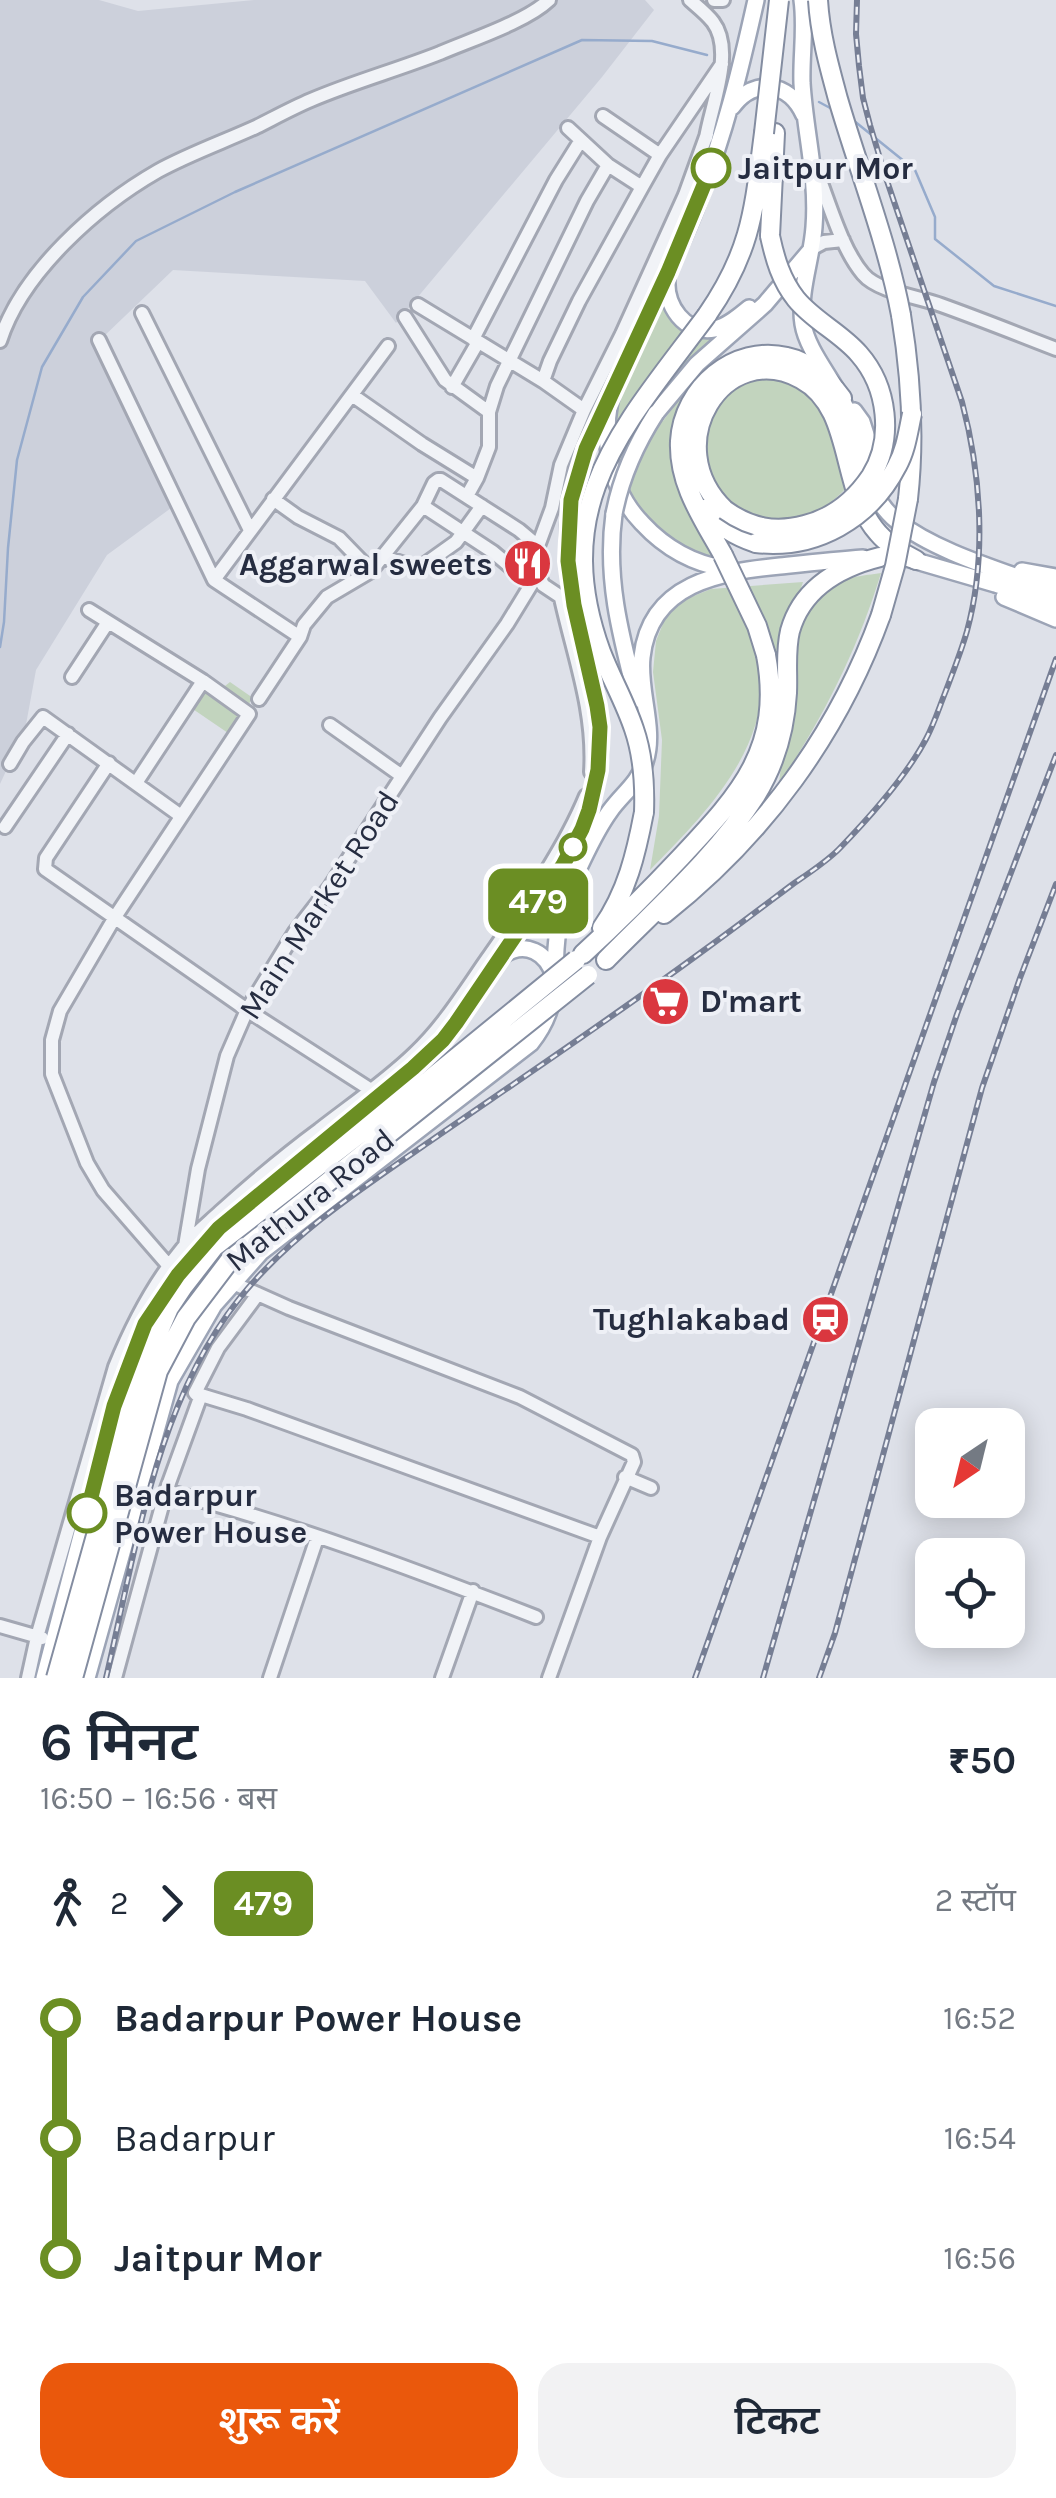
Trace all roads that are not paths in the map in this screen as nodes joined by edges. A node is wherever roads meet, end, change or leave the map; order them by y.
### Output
1 (549, 0) edge
2 (690, 0) edge
3 (756, 0) edge
4 (779, 0) edge
5 (802, 0) edge
6 (821, 0) edge
7 (774, 46) junction
8 (803, 52) junction
9 (722, 64) junction
10 (728, 115) junction
11 (603, 116) dead end
12 (807, 121) junction
13 (568, 128) dead end
14 (707, 134) junction
15 (581, 140) junction
16 (660, 154) junction
17 (813, 160) junction
18 (608, 165) junction
19 (642, 187) junction
20 (697, 205) junction
21 (843, 240) junction
22 (812, 250) junction
23 (668, 272) junction
24 (781, 286) junction
25 (418, 305) dead end
26 (142, 314) dead end
27 (405, 317) dead end
28 (99, 340) dead end
29 (476, 340) junction
30 (0, 341) edge
31 (388, 346) dead end
32 (1056, 349) edge
33 (508, 360) junction
34 (616, 380) junction
35 (543, 381) junction
36 (452, 387) junction
37 (352, 394) junction
38 (838, 406) junction
39 (584, 410) junction
40 (489, 412) junction
41 (912, 414) junction
42 (477, 478) junction
43 (686, 484) junction
44 (467, 496) junction
45 (273, 498) junction
46 (423, 506) junction
47 (482, 506) junction
48 (250, 530) junction
49 (465, 532) junction
50 (538, 546) junction
51 (958, 552) junction
52 (384, 557) junction
53 (880, 557) junction
54 (916, 560) junction
55 (746, 570) junction
56 (371, 571) junction
57 (958, 573) junction
58 (990, 574) junction
59 (1056, 577) edge
60 (214, 580) junction
61 (534, 580) junction
62 (1056, 591) edge
63 (567, 602) junction
64 (1056, 605) edge
65 (89, 610) dead end
66 (1056, 619) edge
67 (108, 622) junction
68 (300, 637) junction
69 (72, 677) dead end
70 (203, 681) junction
71 (259, 699) dead end
72 (330, 726) dead end
73 (646, 726) junction
74 (68, 734) junction
75 (108, 763) junction
76 (10, 764) dead end
77 (402, 776) junction
78 (136, 783) junction
79 (181, 816) junction
80 (5, 827) dead end
81 (114, 916) junction
82 (583, 954) junction
83 (497, 960) junction
84 (606, 960) junction
85 (556, 983) junction
86 (247, 1010) junction
87 (443, 1040) junction
88 (480, 1082) junction
89 (371, 1090) junction
90 (185, 1245) junction
91 (176, 1267) junction
92 (233, 1283) junction
93 (258, 1294) junction
94 (199, 1397) junction
95 (626, 1477) junction
96 (651, 1488) dead end
97 (166, 1491) junction
98 (600, 1537) junction
99 (317, 1538) junction
100 (72, 1546) junction
101 (118, 1566) junction
102 (142, 1575) junction
103 (473, 1592) junction
104 (536, 1617) dead end
105 (0, 1626) edge
106 (38, 1637) junction
107 (54, 1642) junction
108 (28, 1678) edge
109 (44, 1678) edge
110 (56, 1678) edge
111 (73, 1678) edge
112 (87, 1678) edge
113 (115, 1678) edge
114 (270, 1678) edge
115 (442, 1678) edge
116 (548, 1678) edge

1 - 30 street
2 - 9 street
3 - 10 main road
4 - 7 highway, Mathura Road, bridge
5 - 8 main road
6 - 8 street
6 - 41 highway, Mathura Road, bridge
7 - 38 highway, bridge
7 - 82 highway, Mathura Road, bridge
8 - 12 main road
9 - 14 street
9 - 16 street
10 - 12 main road
10 - 20 main road
11 - 16 street
12 - 17 main road
13 - 15 street
14 - 20 street
14 - 39 street
15 - 18 street
15 - 29 street
16 - 19 street
17 - 21 street
17 - 22 main road
18 - 19 street
18 - 33 street
19 - 35 street
20 - 23 main road
21 - 22 street
21 - 32 street
22 - 24 main road
22 - 38 main road
23 - 24 main road
23 - 34 main road
24 - 73 main road, bridge
25 - 29 street
26 - 48 street
27 - 36 street
28 - 60 street
29 - 33 street
29 - 36 street
31 - 37 street
33 - 35 street
33 - 40 street
34 - 55 main road
34 - 63 main road, Mathura Road
35 - 39 street
36 - 40 street
37 - 42 street
37 - 45 street
38 - 43 highway
38 - 51 main road
38 - 54 highway
39 - 50 street
40 - 42 street
41 - 43 highway, bridge
41 - 84 highway, Mathura Road, bridge
42 - 44 street
43 - 82 highway, bridge
44 - 46 street
44 - 47 street
45 - 48 street
45 - 56 street
46 - 49 street
46 - 52 street
47 - 49 street
47 - 50 street
48 - 60 street
49 - 52 street
49 - 61 street
50 - 61 street
51 - 57 main road
51 - 58 main road
52 - 56 street
53 - 54 main road
53 - 55 main road
53 - 84 highway
54 - 57 main road
55 - 73 main road
56 - 68 street
57 - 58 main road
58 - 59 main road
58 - 62 main road
58 - 64 main road
58 - 66 main road
60 - 68 street
61 - 63 street
61 - 77 street, Main Market Road
63 - 83 main road, Mathura Road
63 - 89 street
65 - 67 street
67 - 69 street
67 - 70 street
68 - 71 street
70 - 78 street
70 - 79 street
72 - 77 street
73 - 85 main road, Mathura Road
74 - 75 street
74 - 76 street
74 - 80 street
75 - 78 street
75 - 81 street
77 - 86 street, Main Market Road
78 - 79 street
79 - 81 street
81 - 86 street
81 - 91 street
82 - 110 highway, Mathura Road, bridge
83 - 85 main road
83 - 87 main road, Mathura Road
84 - 111 highway, Mathura Road, bridge
85 - 88 main road, Mathura Road
86 - 89 street
86 - 90 street, Main Market Road
87 - 88 main road
87 - 91 main road, Mathura Road
88 - 92 main road, Mathura Road
89 - 90 street
90 - 91 street, Main Market Road
91 - 100 main road, Mathura Road
92 - 93 street
92 - 101 main road, Mathura Road
93 - 94 street
93 - 95 street
94 - 97 street
94 - 98 street
95 - 96 street
95 - 98 street
97 - 99 street
97 - 102 street
98 - 116 street
99 - 103 street
99 - 114 street
100 - 101 main road
100 - 106 street
100 - 107 main road, Mathura Road
101 - 102 street
101 - 112 main road, Mathura Road
102 - 113 street
103 - 104 street
103 - 115 street
105 - 106 street
106 - 107 street
106 - 108 street
107 - 109 main road, Mathura Road

